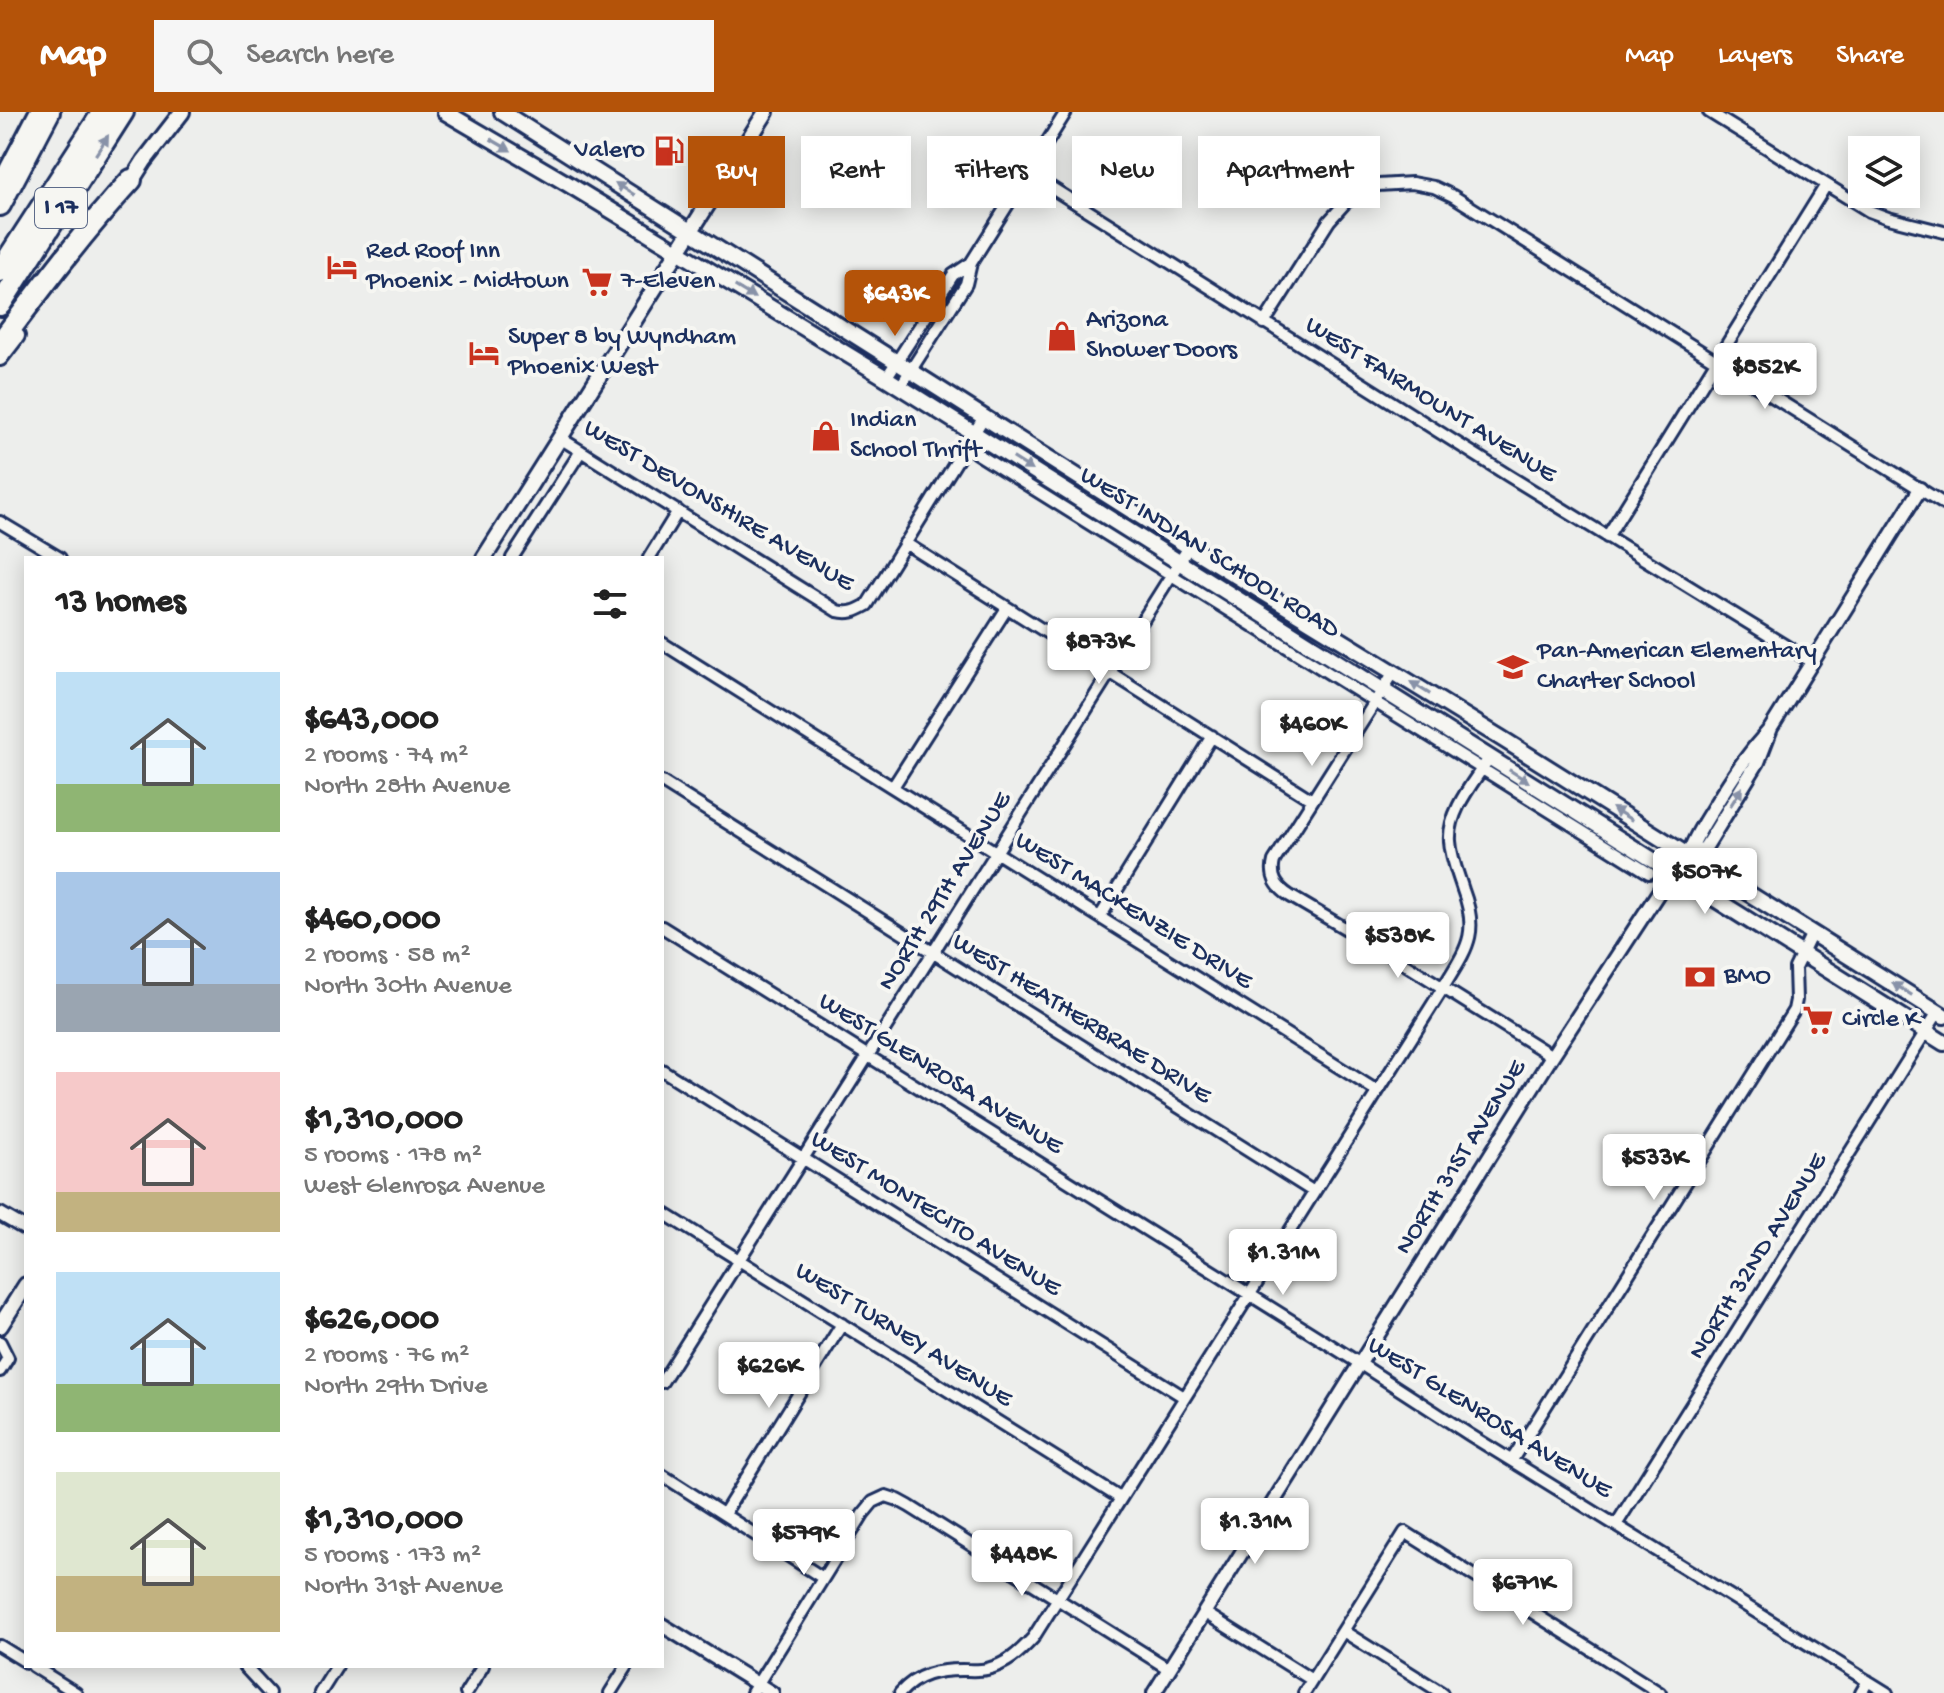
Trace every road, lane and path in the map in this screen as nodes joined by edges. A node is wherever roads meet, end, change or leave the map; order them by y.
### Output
1 (37, 112) edge
2 (49, 112) edge
3 (91, 112) edge
4 (103, 112) edge
5 (123, 112) edge
6 (182, 112) edge
7 (445, 112) edge
8 (502, 112) edge
9 (766, 112) edge
10 (1066, 112) edge
11 (1709, 112) edge
12 (1051, 136) edge
13 (2, 177) edge
14 (131, 180) junction
15 (1826, 185) junction
16 (1056, 191) edge
17 (0, 205) edge
18 (1006, 208) edge
19 (691, 231) junction
20 (1944, 232) edge
21 (678, 252) junction
22 (0, 253) edge
23 (971, 263) junction
24 (0, 271) edge
25 (0, 305) edge
26 (1264, 323) junction
27 (0, 343) edge
28 (0, 358) edge
29 (897, 361) junction
30 (1717, 361) junction
31 (911, 370) junction
32 (886, 378) junction
33 (900, 387) junction
34 (984, 417) junction
35 (974, 433) junction
36 (560, 438) junction
37 (581, 451) junction
38 (976, 453) dead end
39 (1920, 489) junction
40 (1944, 504) edge
41 (678, 511) junction
42 (0, 522) edge
43 (1607, 537) junction
44 (905, 543) junction
45 (1189, 547) junction
46 (57, 556) edge
47 (485, 556) edge
48 (513, 556) edge
49 (650, 556) edge
50 (1175, 569) junction
51 (1007, 608) junction
52 (664, 644) edge
53 (1812, 662) junction
54 (1394, 672) junction
55 (1110, 673) junction
56 (1378, 696) junction
57 (1212, 736) junction
58 (1485, 763) junction
59 (664, 783) edge
60 (893, 787) junction
61 (1312, 800) junction
62 (997, 852) junction
63 (1688, 856) junction
64 (1649, 873) dead end
65 (1674, 874) junction
66 (1100, 917) junction
67 (664, 928) edge
68 (1812, 933) junction
69 (934, 953) junction
70 (1801, 954) junction
71 (1443, 988) junction
72 (1941, 1014) edge
73 (1926, 1031) junction
74 (1944, 1043) edge
75 (1552, 1056) junction
76 (868, 1058) junction
77 (664, 1071) edge
78 (1377, 1091) junction
79 (804, 1159) junction
80 (1314, 1192) junction
81 (664, 1213) edge
82 (0, 1214) edge
83 (24, 1228) edge
84 (739, 1260) junction
85 (24, 1288) edge
86 (1248, 1295) junction
87 (842, 1324) junction
88 (0, 1326) edge
89 (0, 1342) edge
90 (1359, 1363) junction
91 (0, 1371) edge
92 (664, 1379) edge
93 (1184, 1397) junction
94 (1512, 1460) junction
95 (664, 1476) edge
96 (1120, 1498) junction
97 (724, 1514) junction
98 (1616, 1525) junction
99 (823, 1578) junction
100 (1057, 1601) junction
101 (1205, 1613) junction
102 (664, 1626) edge
103 (1343, 1631) junction
104 (0, 1646) edge
105 (24, 1661) edge
106 (36, 1668) edge
107 (246, 1668) edge
108 (336, 1668) edge
109 (482, 1668) edge
110 (626, 1668) edge
111 (1169, 1669) junction
112 (1312, 1680) junction
113 (1868, 1681) junction
114 (755, 1688) edge
115 (76, 1693) edge
116 (269, 1693) edge
117 (320, 1693) edge
118 (466, 1693) edge
119 (610, 1693) edge
120 (772, 1693) edge
121 (900, 1693) edge
122 (1154, 1693) edge
123 (1304, 1693) edge
124 (1442, 1693) edge
125 (1660, 1693) edge
126 (1861, 1693) edge
127 (1887, 1693) edge

1 - 13 main road
2 - 17 highway
3 - 22 highway, I 17
4 - 24 highway
25 -> 5 highway, I 17
6 - 14 main road
7 -> 21 main road, WEST INDIAN SCHOOL ROAD
19 -> 8 main road, WEST INDIAN SCHOOL ROAD
9 - 19 main road
10 - 12 street
11 - 15 street
14 - 27 highway
14 - 28 main road
15 - 20 street
15 - 30 street
16 - 26 street, WEST FAIRMOUNT AVENUE
18 - 23 street
19 - 21 main road
19 - 29 main road, WEST INDIAN SCHOOL ROAD
21 -> 32 main road, WEST INDIAN SCHOOL ROAD
21 - 36 main road
23 - 29 street
23 - 31 street
26 - 30 street
26 - 43 street, WEST FAIRMOUNT AVENUE
29 - 31 main road, WEST INDIAN SCHOOL ROAD
29 - 32 street
30 - 39 street
30 - 43 street
31 - 33 street
31 - 34 main road, WEST INDIAN SCHOOL ROAD
32 - 33 main road, WEST INDIAN SCHOOL ROAD
33 - 35 main road, WEST INDIAN SCHOOL ROAD
34 - 35 street
34 - 45 main road, WEST INDIAN SCHOOL ROAD
35 - 44 street
35 -> 50 main road, WEST INDIAN SCHOOL ROAD
36 - 37 street, WEST DEVONSHIRE AVENUE
36 - 47 main road
37 - 41 street, WEST DEVONSHIRE AVENUE
37 - 48 street
38 - 50 street, WEST INDIAN SCHOOL ROAD
39 - 40 street
39 - 53 street, NORTH 31ST AVENUE
41 - 44 street, WEST DEVONSHIRE AVENUE
41 - 49 street
42 - 46 street
43 - 53 street, WEST FAIRMOUNT AVENUE
44 - 51 street
45 - 50 street, NORTH 29TH AVENUE
45 - 54 main road, WEST INDIAN SCHOOL ROAD
50 - 55 street, NORTH 29TH AVENUE
50 - 56 main road, WEST INDIAN SCHOOL ROAD
51 - 55 street
51 - 60 street
52 - 60 street, WEST MACKENZIE DRIVE
53 - 63 street, NORTH 31ST AVENUE
54 - 56 street
63 -> 54 main road, WEST INDIAN SCHOOL ROAD
55 - 57 street
55 - 62 street, NORTH 29TH AVENUE
56 - 58 main road, WEST INDIAN SCHOOL ROAD
56 - 61 street
57 - 61 street
57 - 66 street
58 - 64 street, WEST INDIAN SCHOOL ROAD
58 -> 65 main road, WEST INDIAN SCHOOL ROAD
58 - 71 street
59 - 69 street, WEST HEATHERBRAE DRIVE
60 - 62 street, WEST MACKENZIE DRIVE
61 - 71 street
62 - 66 street, WEST MACKENZIE DRIVE
62 - 69 street, NORTH 29TH AVENUE
63 - 65 street, NORTH 31ST AVENUE
63 - 68 main road, WEST INDIAN SCHOOL ROAD
65 - 70 main road, WEST INDIAN SCHOOL ROAD
65 - 75 street, NORTH 31ST AVENUE
66 - 78 street, WEST MACKENZIE DRIVE
67 - 76 street, WEST GLENROSA AVENUE
68 - 70 street
72 -> 68 main road, WEST INDIAN SCHOOL ROAD
69 - 76 street, NORTH 29TH AVENUE
69 - 80 street, WEST HEATHERBRAE DRIVE
70 - 73 main road, WEST INDIAN SCHOOL ROAD
70 - 94 street
71 - 75 street
71 - 78 street
72 - 73 street, NORTH 32ND AVENUE
73 - 74 main road, WEST INDIAN SCHOOL ROAD
73 - 98 street, NORTH 32ND AVENUE
75 - 90 street, NORTH 31ST AVENUE
76 - 79 street, NORTH 29TH AVENUE
76 - 86 street, WEST GLENROSA AVENUE
77 - 79 street, WEST MONTECITO AVENUE
78 - 80 street
79 - 84 street, NORTH 29TH AVENUE
79 - 93 street, WEST MONTECITO AVENUE
80 - 86 street
81 - 84 street, WEST TURNEY AVENUE
82 - 83 street
84 - 87 street, WEST TURNEY AVENUE
84 - 92 street, NORTH 29TH AVENUE
85 - 88 main road
86 - 90 street, WEST GLENROSA AVENUE
86 - 93 street
87 - 96 street, WEST TURNEY AVENUE
87 - 97 street
89 - 91 street
90 - 94 street, WEST GLENROSA AVENUE
90 - 101 street, NORTH 31ST AVENUE
93 - 96 street
94 - 98 street, WEST GLENROSA AVENUE
95 - 97 street
96 - 100 street
97 - 99 street
98 - 113 street, WEST GLENROSA AVENUE
99 - 100 street
99 - 114 street
100 - 111 street
100 - 121 street
101 - 111 street, NORTH 31ST AVENUE
101 - 112 street
102 - 114 street
103 - 112 street
103 - 124 street
103 - 125 street
104 - 105 street
106 - 115 street
107 - 116 street
108 - 117 street
109 - 118 street
110 - 119 street
111 - 122 street, NORTH 31ST AVENUE
112 - 123 street
113 - 126 street
113 - 127 street, WEST GLENROSA AVENUE
114 - 120 street

